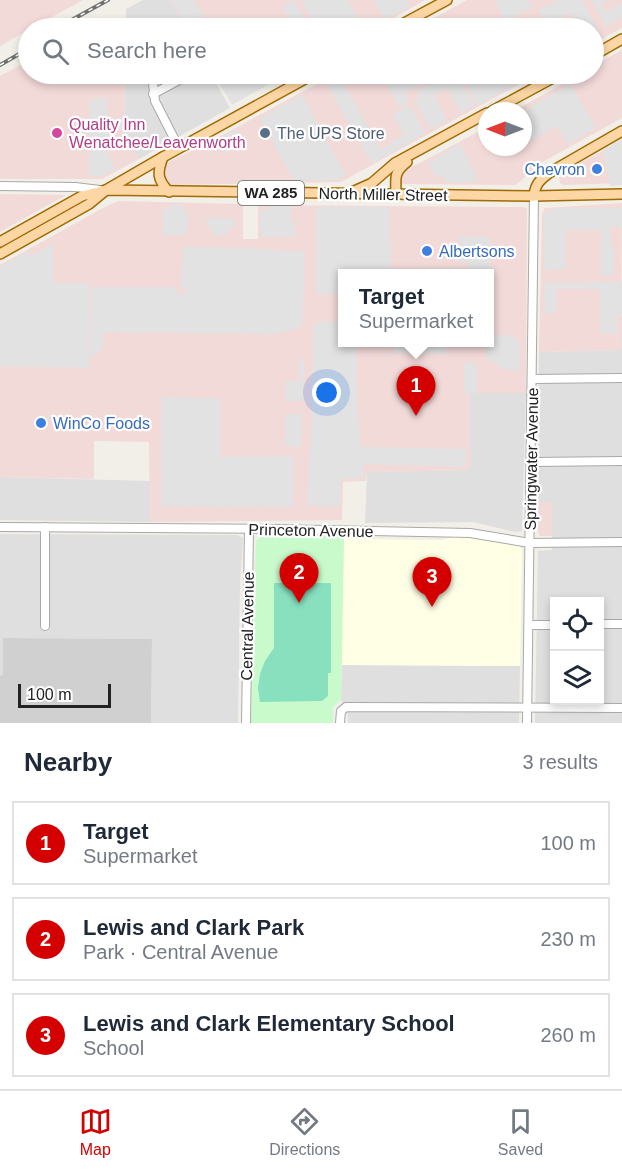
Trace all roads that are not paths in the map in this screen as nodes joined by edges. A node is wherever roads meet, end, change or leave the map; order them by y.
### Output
1 (447, 0) edge
2 (414, 18) edge
3 (622, 39) edge
4 (604, 49) edge
5 (152, 84) edge
6 (172, 84) edge
7 (296, 84) edge
8 (542, 84) edge
9 (153, 94) junction
10 (509, 102) edge
11 (478, 119) edge
12 (622, 131) edge
13 (179, 148) junction
14 (417, 152) junction
15 (162, 157) junction
16 (0, 186) edge
17 (106, 190) junction
18 (169, 192) junction
19 (348, 194) junction
20 (396, 194) junction
21 (622, 194) edge
22 (534, 196) junction
23 (0, 242) edge
24 (0, 254) edge
25 (622, 378) edge
26 (533, 380) junction
27 (622, 460) edge
28 (532, 462) junction
29 (0, 527) edge
30 (45, 527) junction
31 (249, 529) junction
32 (622, 542) edge
33 (530, 543) junction
34 (604, 624) edge
35 (622, 624) edge
36 (528, 625) junction
37 (550, 625) edge
38 (45, 626) dead end
39 (622, 708) edge
40 (527, 709) junction
41 (246, 723) edge
42 (340, 723) edge
43 (527, 723) edge

1 - 2 main road
3 - 4 main road
5 - 9 street
6 - 9 street
7 - 13 main road
8 - 10 main road
9 - 13 street
11 - 14 main road, WA 285
12 - 22 main road
13 - 15 main road
14 - 19 main road, WA 285
14 - 20 main road, WA 285
15 - 17 main road
15 - 18 main road
16 - 17 street, North Miller Street
17 - 18 main road, North Miller Street / WA 285
17 - 23 main road, WA 285
17 - 24 main road
18 - 19 main road, North Miller Street / WA 285
19 - 20 main road, North Miller Street / WA 285
20 - 22 main road, North Miller Street / WA 285
21 - 22 main road, North Miller Street
22 - 26 street, Springwater Avenue
25 - 26 street
26 - 28 street, Springwater Avenue
27 - 28 street
28 - 33 street, Springwater Avenue
29 - 30 street, Princeton Avenue
30 - 31 street, Princeton Avenue
30 - 38 street
31 - 33 street, Princeton Avenue
31 - 41 street, Central Avenue
32 - 33 street, Princeton Avenue
33 - 36 street, Springwater Avenue
34 - 35 street
36 - 37 street
36 - 40 street, Springwater Avenue
39 - 40 street
40 - 42 street
40 - 43 street, Springwater Avenue

